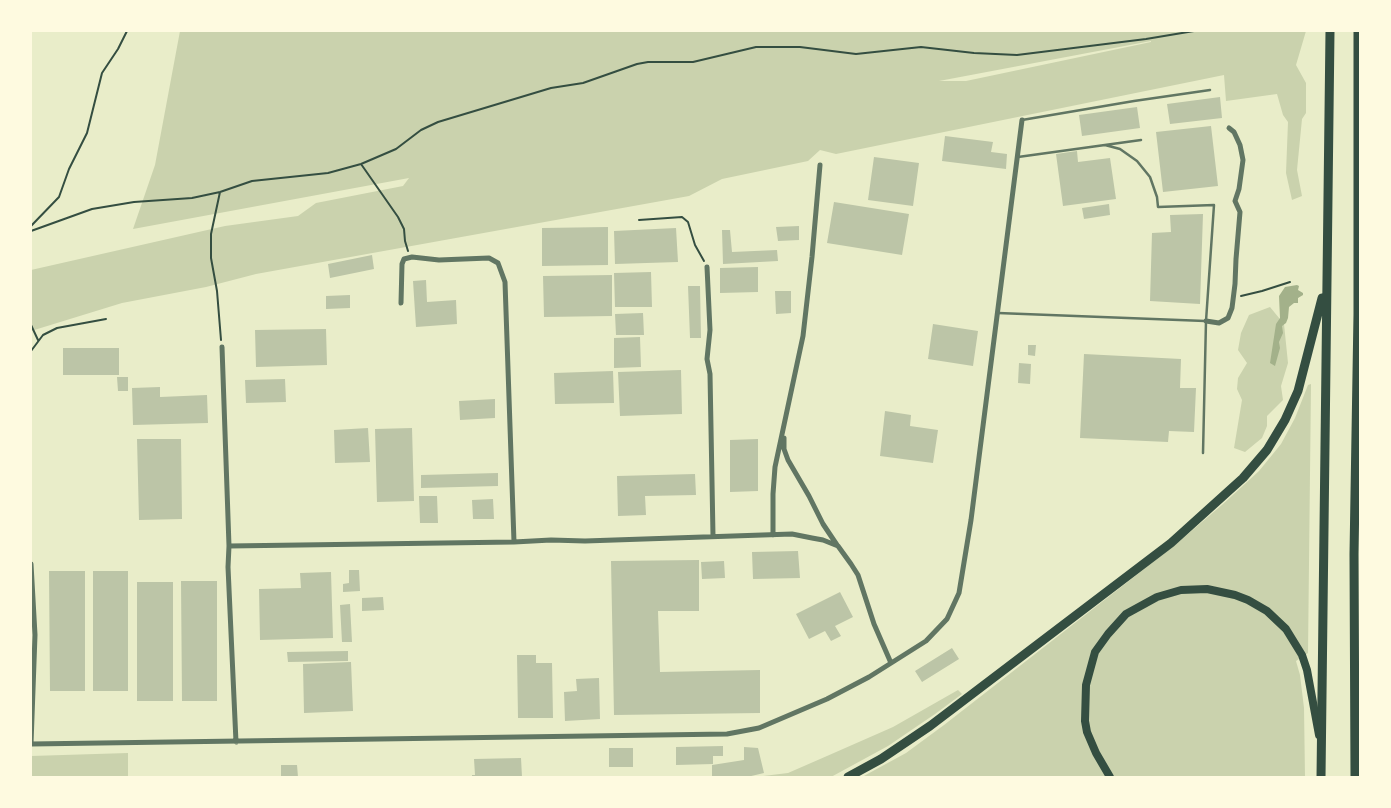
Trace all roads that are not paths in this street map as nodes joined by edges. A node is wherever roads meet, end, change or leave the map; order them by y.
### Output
1 (1330, 31) edge
2 (1358, 31) edge
3 (1210, 90) dead end
4 (1022, 120) joint
5 (1229, 128) dead end
6 (1141, 140) dead end
7 (1105, 145) junction
8 (1016, 157) junction
9 (820, 165) dead end
10 (707, 267) road end
11 (1326, 283) junction
12 (401, 303) dead end
13 (998, 313) junction
14 (1358, 314) junction
15 (1206, 321) junction
16 (1360, 330) edge
17 (222, 347) road end
18 (783, 433) junction
19 (1203, 453) dead end
20 (773, 535) junction
21 (714, 536) junction
22 (514, 542) junction
23 (229, 546) junction
24 (838, 546) junction
25 (31, 564) edge
26 (891, 663) junction
27 (1360, 738) edge
28 (236, 742) junction
29 (31, 744) edge
30 (1355, 752) junction
31 (1322, 754) junction
32 (848, 777) edge
33 (1110, 777) edge
34 (1321, 777) edge
35 (1355, 777) edge

1 - 11 highway
2 - 14 highway
3 - 4 lane
4 - 8 street
5 - 15 street
6 - 7 lane
7 - 8 lane
7 - 15 lane
8 - 13 street
9 - 18 street
10 - 21 street
11 - 31 highway
11 - 32 highway
12 - 22 street
13 - 15 lane
13 - 26 street
14 - 16 main road
14 - 30 highway
15 - 19 lane
17 - 23 street
18 - 20 street
18 - 24 street
20 - 21 street
20 - 24 street
21 - 22 street
22 - 23 street
23 - 28 street
24 - 26 street
25 - 29 street
26 - 28 street
27 - 30 highway
28 - 29 street
30 - 35 highway
31 - 33 main road
31 - 34 highway

